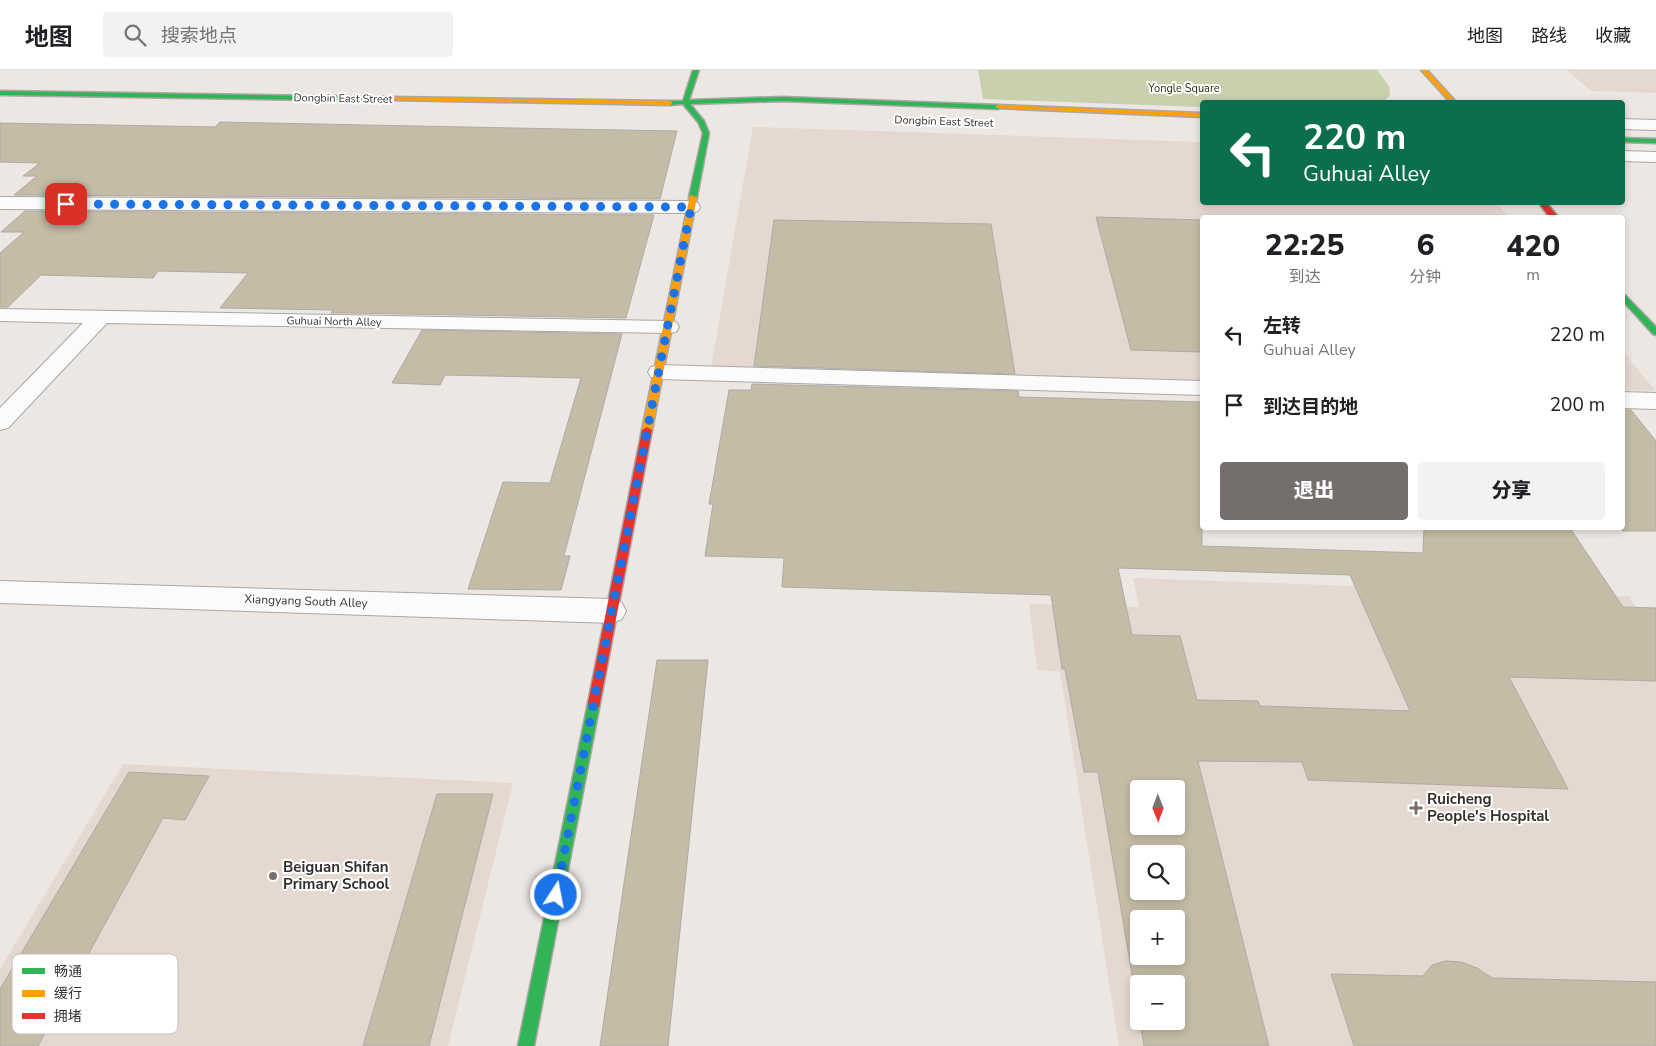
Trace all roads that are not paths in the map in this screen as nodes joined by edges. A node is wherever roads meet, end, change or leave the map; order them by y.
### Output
1 (696, 70) edge
2 (1424, 70) edge
3 (0, 93) edge
4 (1451, 100) edge
5 (685, 103) junction
6 (760, 112) dead end
7 (1200, 116) edge
8 (1625, 124) edge
9 (1656, 125) edge
10 (1625, 140) edge
11 (1656, 141) edge
12 (1625, 156) edge
13 (1656, 157) edge
14 (0, 203) edge
15 (1544, 205) edge
16 (691, 207) junction
17 (1552, 215) edge
18 (1625, 297) edge
19 (0, 315) edge
20 (102, 316) junction
21 (668, 327) junction
22 (1656, 332) edge
23 (659, 372) junction
24 (1200, 388) edge
25 (1625, 400) edge
26 (1656, 401) edge
27 (0, 422) edge
28 (0, 592) edge
29 (612, 611) junction
30 (526, 1046) edge

1 - 5 main road
2 - 4 main road
3 - 5 main road, Dongbin East Street
5 - 6 main road, Dongbin East Street
5 - 7 main road, Dongbin East Street
5 - 16 main road
8 - 9 street
10 - 11 main road
12 - 13 street
14 - 16 street
15 - 17 main road
16 - 21 main road
18 - 22 main road
19 - 20 street, Guhuai North Alley
20 - 21 street, Guhuai North Alley
20 - 27 street
21 - 23 main road
23 - 24 street
23 - 29 main road
25 - 26 street
28 - 29 street, Xiangyang South Alley
29 - 30 main road

